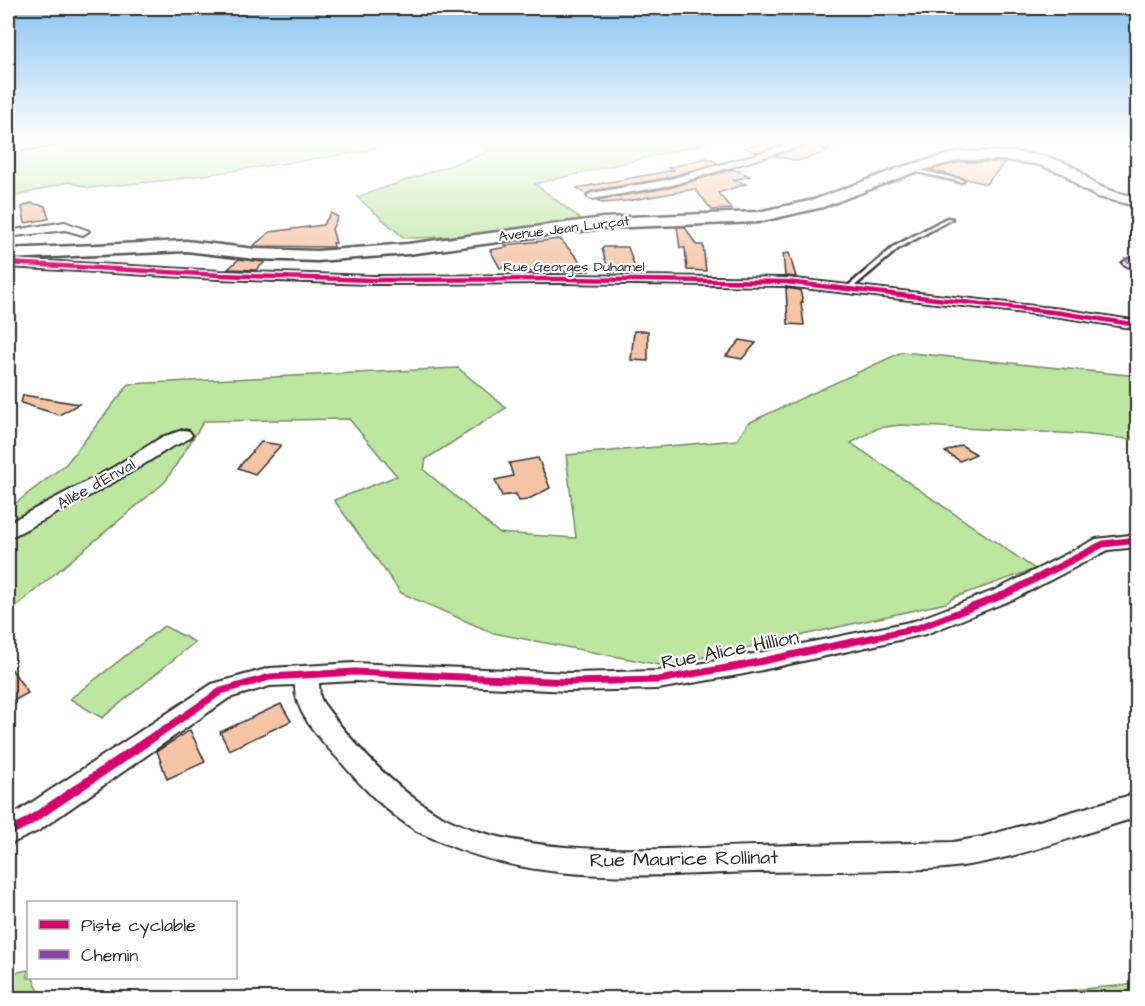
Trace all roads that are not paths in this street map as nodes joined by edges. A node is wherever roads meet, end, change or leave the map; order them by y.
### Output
1 (639, 188) edge
2 (856, 188) edge
3 (1091, 188) edge
4 (591, 196) dead end
5 (1137, 202) edge
6 (949, 219) dead end
7 (83, 231) dead end
8 (8, 234) edge
9 (8, 254) edge
10 (8, 263) edge
11 (849, 288) junction
12 (1137, 325) edge
13 (183, 435) dead end
14 (8, 531) edge
15 (1137, 540) edge
16 (307, 676) junction
17 (1137, 805) edge
18 (8, 832) edge

1 - 4 street
2 - 9 main road, Avenue Jean Lurçat
3 - 5 main road, Avenue Jean Lurçat
6 - 11 lane
7 - 8 street
10 - 11 street, Rue Georges Duhamel
11 - 12 street, Rue Georges Duhamel
13 - 14 street, Allée d'Enval
15 - 16 street, Rue Alice Hillion
16 - 17 street, Rue Maurice Rollinat
16 - 18 street, Rue Alice Hillion

